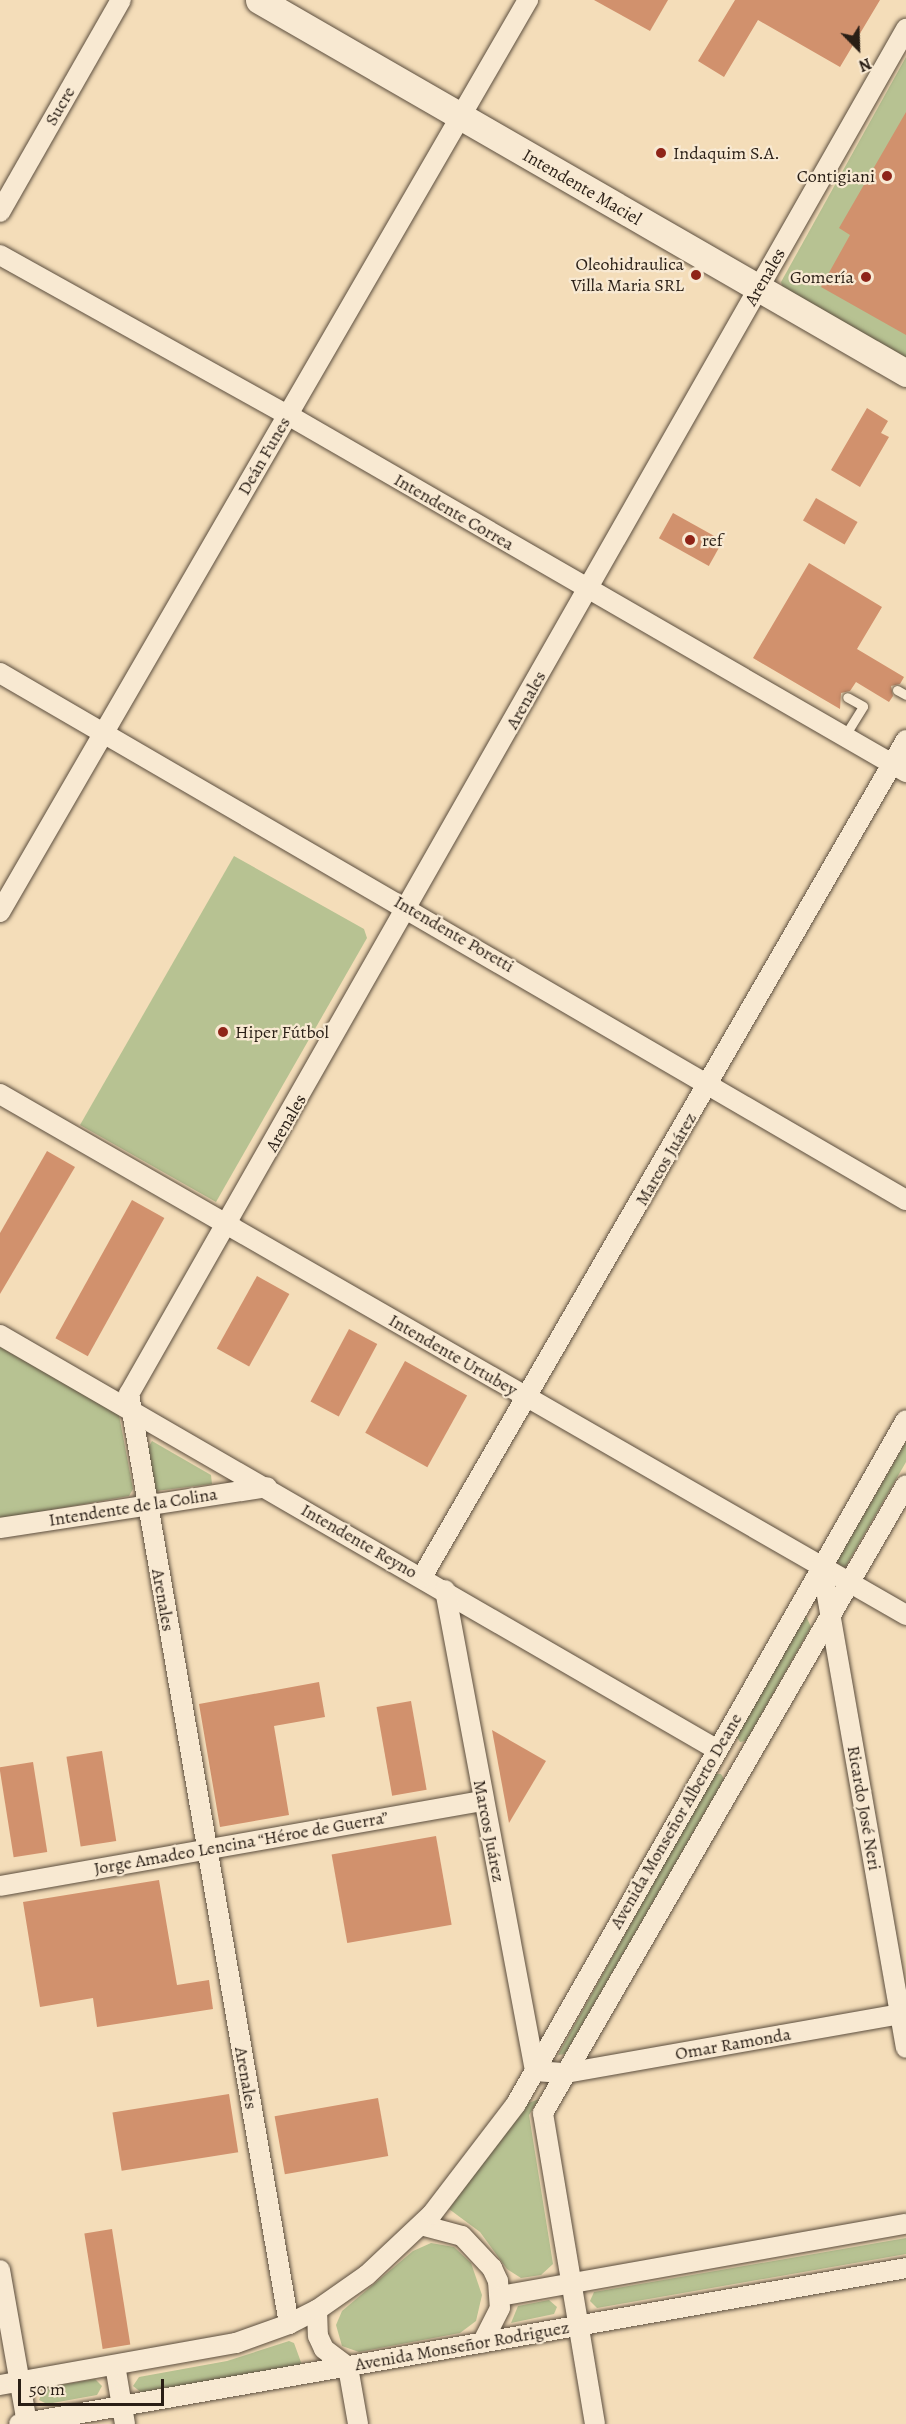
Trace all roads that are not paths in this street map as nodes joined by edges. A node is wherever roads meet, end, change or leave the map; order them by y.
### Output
1 (121, 0) edge
2 (259, 0) edge
3 (528, 0) edge
4 (906, 29) edge
5 (461, 116) junction
6 (0, 212) edge
7 (0, 255) edge
8 (759, 289) junction
9 (906, 373) edge
10 (288, 415) junction
11 (588, 590) junction
12 (0, 673) edge
13 (897, 690) dead end
14 (906, 695) edge
15 (847, 697) dead end
16 (104, 732) junction
17 (844, 737) junction
18 (906, 740) edge
19 (899, 768) edge
20 (409, 908) junction
21 (0, 912) edge
22 (710, 1085) junction
23 (0, 1094) edge
24 (906, 1200) edge
25 (228, 1225) junction
26 (0, 1335) edge
27 (526, 1397) junction
28 (130, 1409) junction
29 (906, 1420) edge
30 (906, 1485) edge
31 (267, 1487) junction
32 (147, 1504) junction
33 (0, 1528) edge
34 (822, 1567) junction
35 (423, 1577) junction
36 (850, 1583) junction
37 (445, 1590) junction
38 (906, 1615) edge
39 (830, 1616) junction
40 (716, 1749) junction
41 (483, 1801) junction
42 (206, 1850) junction
43 (0, 1886) edge
44 (900, 2014) junction
45 (906, 2048) edge
46 (535, 2072) junction
47 (566, 2073) junction
48 (427, 2220) junction
49 (906, 2224) edge
50 (906, 2268) edge
51 (0, 2270) edge
52 (570, 2283) junction
53 (500, 2296) junction
54 (317, 2310) junction
55 (289, 2324) junction
56 (578, 2326) junction
57 (482, 2343) junction
58 (115, 2365) junction
59 (348, 2367) junction
60 (20, 2382) junction
61 (0, 2385) edge
62 (123, 2415) edge
63 (23, 2423) edge
64 (358, 2424) edge
65 (595, 2424) edge

1 - 6 street, Sucre
2 - 5 main road, Intendente Maciel
3 - 5 street, Deán Funes
4 - 8 street, Arenales
5 - 8 main road, Intendente Maciel
5 - 10 street, Deán Funes
7 - 10 street, Intendente Correa
8 - 9 main road, Intendente Maciel
8 - 11 street, Arenales
10 - 11 street, Intendente Correa
10 - 16 street, Deán Funes
11 - 17 street, Intendente Correa
11 - 20 street, Arenales
12 - 16 street, Intendente Poretti
13 - 14 lane
15 - 17 lane
16 - 20 street, Intendente Poretti
16 - 21 street, Deán Funes
17 - 19 street, Intendente Correa
18 - 19 street, Marcos Juárez
19 - 22 street, Marcos Juárez
20 - 22 street, Intendente Poretti
20 - 25 street, Arenales
22 - 24 street, Intendente Poretti
22 - 27 street, Marcos Juárez
23 - 25 street, Intendente Urtubey
25 - 27 street, Intendente Urtubey
25 - 28 street, Arenales
26 - 28 street, Intendente Reyno
27 - 34 street, Intendente Urtubey
27 - 35 street, Marcos Juárez
28 - 31 street, Intendente Reyno
28 - 32 street, Arenales
29 - 34 street, Avenida Monseñor Alberto Deane
30 - 36 street, Avenida Monseñor Alberto Deane
31 - 32 street, Intendente de la Colina
31 - 35 street, Intendente Reyno
32 - 33 street, Intendente de la Colina
32 - 42 street, Arenales
34 - 36 street, Intendente Urtubey
34 - 39 street, Ricardo José Neri
34 - 40 street, Avenida Monseñor Alberto Deane
35 - 37 street, Intendente Reyno
36 - 38 street, Intendente Urtubey
36 - 39 street, Avenida Monseñor Alberto Deane
37 - 40 street, Intendente Reyno
37 - 41 street, Marcos Juárez
39 - 44 street, Ricardo José Neri
39 - 47 street, Avenida Monseñor Alberto Deane
40 - 46 street, Avenida Monseñor Alberto Deane
41 - 42 street, Jorge Amadeo Lencina “Héroe de Guerra”
41 - 46 street, Marcos Juárez
42 - 43 street, Jorge Amadeo Lencina “Héroe de Guerra”
42 - 55 street, Arenales
44 - 45 street, Ricardo José Neri
44 - 47 street, Omar Ramonda
46 - 47 street, Omar Ramonda
46 - 48 street, Avenida Monseñor Alberto Deane
47 - 52 street, Avenida Monseñor Alberto Deane
48 - 53 street
48 - 54 street
49 - 52 street
50 - 56 street, Avenida Monseñor Rodriguez
51 - 60 street
52 - 53 street
52 - 56 street
53 - 57 street
54 - 55 street
54 - 59 street
55 - 58 street
56 - 57 street, Avenida Monseñor Rodriguez
56 - 65 street
57 - 59 street, Avenida Monseñor Rodriguez
58 - 60 street
58 - 62 street
59 - 62 street, Avenida Monseñor Rodriguez
59 - 64 street
60 - 61 street
60 - 63 street
62 - 63 street, Avenida Monseñor Rodriguez

